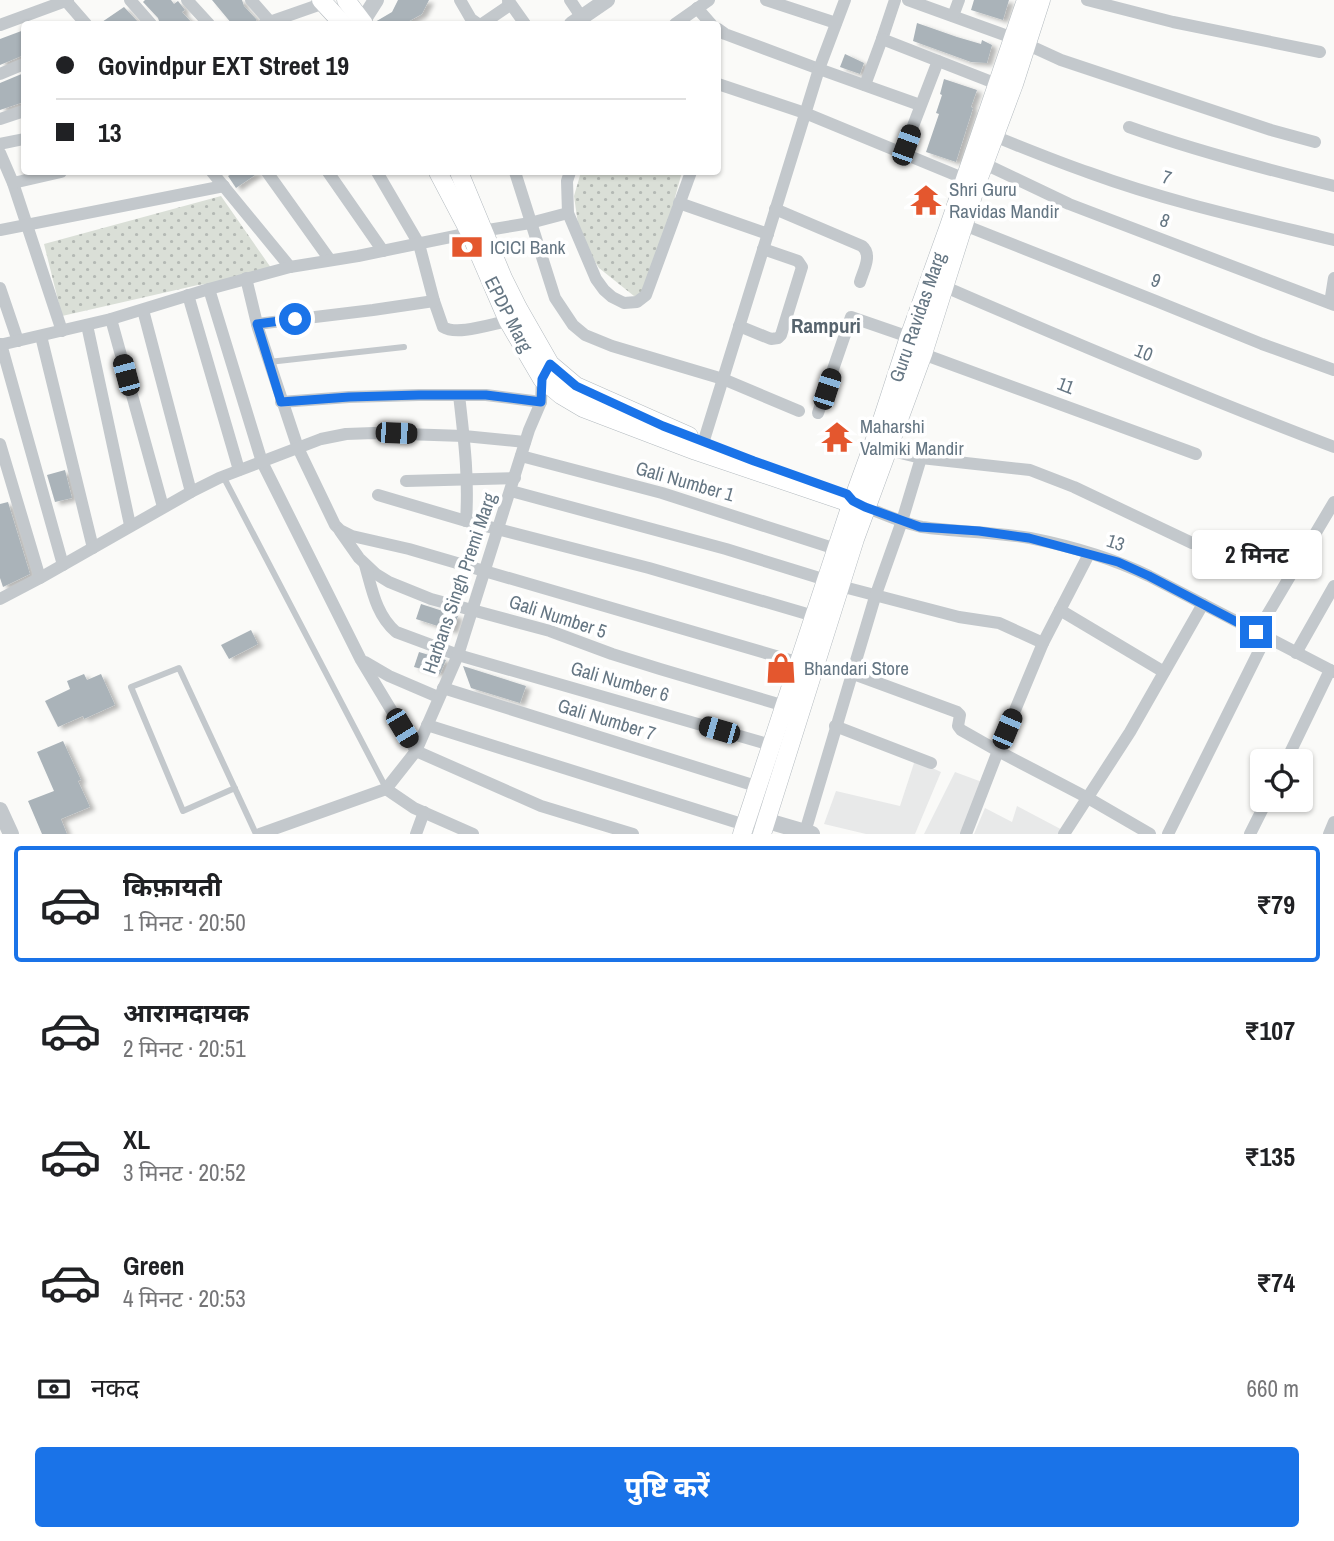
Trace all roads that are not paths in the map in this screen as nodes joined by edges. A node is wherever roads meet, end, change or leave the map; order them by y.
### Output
1 (67, 0) edge
2 (130, 0) edge
3 (187, 0) edge
4 (251, 0) edge
5 (346, 0) edge
6 (376, 0) edge
7 (460, 0) edge
8 (509, 0) edge
9 (570, 0) edge
10 (607, 0) edge
11 (709, 0) edge
12 (766, 0) edge
13 (845, 0) edge
14 (895, 0) edge
15 (908, 0) edge
16 (959, 0) edge
17 (1026, 0) edge
18 (1041, 0) edge
19 (1087, 0) edge
20 (323, 2) edge
21 (697, 8) junction
22 (953, 16) junction
23 (84, 21) edge
24 (148, 21) edge
25 (206, 21) edge
26 (267, 21) edge
27 (276, 21) edge
28 (339, 21) edge
29 (362, 21) edge
30 (364, 21) edge
31 (474, 21) edge
32 (486, 21) edge
33 (523, 21) edge
34 (577, 21) edge
35 (680, 21) edge
36 (708, 21) edge
37 (836, 23) junction
38 (0, 25) edge
39 (721, 31) edge
40 (882, 39) junction
41 (1020, 41) junction
42 (1320, 52) dead end
43 (938, 61) junction
44 (21, 65) edge
45 (818, 69) junction
46 (0, 74) edge
47 (997, 84) junction
48 (864, 85) junction
49 (721, 90) edge
50 (920, 105) junction
51 (21, 112) edge
52 (805, 113) junction
53 (0, 119) edge
54 (1129, 127) dead end
55 (994, 136) junction
56 (21, 140) edge
57 (1315, 142) dead end
58 (0, 145) edge
59 (903, 152) junction
60 (0, 153) edge
61 (985, 164) junction
62 (48, 175) edge
63 (215, 175) edge
64 (269, 175) edge
65 (330, 175) edge
66 (379, 175) edge
67 (440, 175) edge
68 (460, 175) edge
69 (516, 175) edge
70 (569, 175) edge
71 (690, 175) edge
72 (971, 181) junction
73 (13, 183) junction
74 (224, 186) junction
75 (1334, 186) edge
76 (679, 203) junction
77 (775, 209) junction
78 (568, 213) junction
79 (530, 223) junction
80 (28, 224) junction
81 (964, 225) junction
82 (0, 230) edge
83 (477, 232) junction
84 (768, 234) junction
85 (1334, 240) edge
86 (419, 244) junction
87 (763, 249) junction
88 (383, 251) junction
89 (330, 260) junction
90 (290, 267) junction
91 (246, 278) junction
92 (1334, 278) edge
93 (860, 282) dead end
94 (943, 286) junction
95 (0, 288) edge
96 (209, 289) junction
97 (188, 295) junction
98 (433, 301) junction
99 (1332, 304) edge
100 (143, 310) junction
101 (111, 319) junction
102 (508, 321) junction
103 (257, 324) junction
104 (87, 325) junction
105 (739, 326) junction
106 (62, 331) junction
107 (41, 336) junction
108 (909, 337) junction
109 (18, 341) junction
110 (1, 344) edge
111 (404, 348) dead end
112 (923, 354) junction
113 (269, 362) junction
114 (1334, 370) edge
115 (546, 371) junction
116 (723, 379) junction
117 (459, 396) junction
118 (281, 402) junction
119 (541, 402) junction
120 (799, 411) dead end
121 (818, 413) dead end
122 (464, 436) junction
123 (526, 442) junction
124 (0, 444) edge
125 (702, 447) junction
126 (1334, 447) edge
127 (298, 448) junction
128 (888, 450) junction
129 (1196, 454) dead end
130 (521, 456) junction
131 (921, 458) junction
132 (262, 462) junction
133 (239, 470) junction
134 (223, 476) junction
135 (468, 479) junction
136 (406, 481) dead end
137 (513, 484) junction
138 (191, 492) junction
139 (379, 495) dead end
140 (1334, 502) edge
141 (859, 504) junction
142 (163, 507) junction
143 (466, 521) junction
144 (902, 521) junction
145 (130, 525) junction
146 (340, 530) junction
147 (498, 530) junction
148 (1192, 543) dead end
149 (93, 548) junction
150 (836, 549) junction
151 (1089, 554) junction
152 (62, 565) junction
153 (365, 565) junction
154 (480, 571) junction
155 (40, 578) junction
156 (833, 583) junction
157 (1334, 586) edge
158 (1, 595) edge
159 (875, 597) junction
160 (1203, 604) junction
161 (473, 610) junction
162 (1059, 610) junction
163 (814, 616) junction
164 (1261, 635) junction
165 (1043, 643) junction
166 (1296, 653) junction
167 (457, 655) junction
168 (361, 660) junction
169 (800, 663) junction
170 (1332, 671) edge
171 (1164, 672) junction
172 (852, 673) junction
173 (441, 692) junction
174 (785, 705) junction
175 (427, 725) junction
176 (835, 726) junction
177 (771, 746) junction
178 (1292, 749) edge
179 (416, 751) junction
180 (998, 751) junction
181 (931, 764) dead end
182 (759, 787) junction
183 (234, 788) junction
184 (386, 789) junction
185 (1088, 798) junction
186 (0, 810) edge
187 (424, 812) junction
188 (1261, 812) edge
189 (1334, 822) edge
190 (746, 825) edge
191 (765, 827) edge
192 (809, 833) edge
193 (11, 834) edge
194 (262, 834) edge
195 (416, 834) edge
196 (473, 834) edge
197 (633, 834) edge
198 (965, 834) edge
199 (1064, 834) edge
200 (1150, 834) edge
201 (1168, 834) edge
202 (1250, 834) edge
203 (1329, 834) edge

1 - 23 street
1 - 38 street
2 - 24 street
3 - 25 street
4 - 26 street
5 - 29 main road
6 - 30 street
7 - 31 street
8 - 32 street
8 - 33 street
9 - 34 street
10 - 34 street
11 - 21 street
12 - 37 street
13 - 37 street
14 - 40 street
15 - 22 street
16 - 22 street
17 - 41 main road, Guru Ravidas Marg
18 - 41 main road, Guru Ravidas Marg
19 - 42 street
20 - 27 street
20 - 28 main road
21 - 35 street
21 - 36 street
22 - 41 street
37 - 45 street
39 - 45 street
40 - 43 street
40 - 48 street
41 - 47 main road, Guru Ravidas Marg
41 - 55 main road, Guru Ravidas Marg
41 - 57 street
43 - 47 street
43 - 50 street
44 - 46 street
45 - 48 street
45 - 52 street
47 - 72 main road, Guru Ravidas Marg
48 - 50 street
49 - 52 street
50 - 59 street
51 - 53 street
52 - 59 street
52 - 77 street
54 - 75 street
55 - 61 main road, Guru Ravidas Marg
55 - 85 street, 7
56 - 58 street
59 - 72 street
60 - 73 street
61 - 72 main road, Guru Ravidas Marg
61 - 99 street, 8
62 - 73 street
63 - 74 street
64 - 89 street
65 - 88 street
66 - 86 street
67 - 83 main road, EPDP Marg
68 - 83 main road, EPDP Marg
69 - 79 street
70 - 78 street
71 - 76 street
72 - 81 main road, Guru Ravidas Marg
72 - 108 main road, Guru Ravidas Marg
73 - 80 street
74 - 80 street
74 - 90 street
76 - 78 street
76 - 84 street
77 - 84 street
77 - 93 street
78 - 79 street
79 - 83 street
79 - 116 street
80 - 82 street
80 - 106 street
81 - 94 main road, Guru Ravidas Marg
81 - 114 street, 9
83 - 86 street
83 - 102 main road, EPDP Marg
83 - 115 main road, EPDP Marg
84 - 87 street
86 - 88 street
86 - 98 street
87 - 105 street
87 - 105 street
88 - 89 street
89 - 90 street
90 - 91 street
91 - 96 street
91 - 103 street, Gali Number 5
92 - 99 street
94 - 112 main road, Guru Ravidas Marg
94 - 126 street, 10
95 - 109 street
96 - 97 street
96 - 132 street
97 - 100 street
97 - 133 street
98 - 102 street
98 - 103 street
100 - 101 street
100 - 138 street
101 - 104 street
101 - 142 street
102 - 115 main road, EPDP Marg
103 - 113 street, Gali Number 5
104 - 106 street
104 - 145 street
105 - 116 street
106 - 107 street
107 - 109 street
107 - 149 street
108 - 121 street
108 - 141 main road, Guru Ravidas Marg
109 - 110 street
110 - 152 street
111 - 113 lane
112 - 128 main road, Guru Ravidas Marg
112 - 129 street, 11
113 - 118 street, Gali Number 5
115 - 119 street, Harbans Singh Premi Marg
115 - 125 main road, EPDP Marg
116 - 120 street
116 - 125 street
117 - 118 street
117 - 119 street
117 - 122 street
118 - 127 street, Gali Number 5
119 - 123 street, Harbans Singh Premi Marg
122 - 123 street
122 - 127 street
122 - 135 street
123 - 130 street, Harbans Singh Premi Marg
124 - 155 street
125 - 141 main road, EPDP Marg
127 - 132 street
127 - 146 street, Gali Number 5
128 - 131 street
128 - 141 main road, Guru Ravidas Marg
130 - 137 street, Harbans Singh Premi Marg
130 - 150 street, Gali Number 1
131 - 144 street
131 - 148 street
132 - 133 street
132 - 168 street
133 - 134 street
134 - 138 street
134 - 184 lane
135 - 136 street
135 - 137 street
135 - 143 street
137 - 147 street, Harbans Singh Premi Marg
137 - 156 street
138 - 142 street
139 - 143 street
140 - 164 street
141 - 144 street, 13
141 - 150 main road, Guru Ravidas Marg
141 - 156 main road, Guru Ravidas Marg
142 - 145 street
143 - 147 street
144 - 151 street, 13
144 - 159 street
145 - 149 street
146 - 153 street, Gali Number 5
146 - 154 street
147 - 154 street, Harbans Singh Premi Marg
147 - 163 street
149 - 152 street
150 - 156 main road, Guru Ravidas Marg
151 - 160 street, 13
151 - 162 street
152 - 155 street
153 - 161 street, Gali Number 5
153 - 167 street, Gali Number 6
154 - 161 street, Harbans Singh Premi Marg
154 - 169 street
155 - 158 street
156 - 159 street
156 - 163 main road, Guru Ravidas Marg
156 - 191 main road, Guru Ravidas Marg
157 - 166 street
159 - 165 street
159 - 172 street
160 - 164 street, 13
160 - 171 street
161 - 167 street, Harbans Singh Premi Marg
161 - 174 street, Gali Number 5
162 - 165 street
162 - 171 street
163 - 169 main road, Guru Ravidas Marg
164 - 166 street, 13
164 - 201 street
165 - 180 street
166 - 170 street, 13
167 - 173 street, Harbans Singh Premi Marg
167 - 177 street, Gali Number 6
168 - 173 street, Gali Number 7
168 - 179 street
169 - 174 main road, Guru Ravidas Marg
170 - 178 street
171 - 185 street
172 - 176 street
172 - 180 street
173 - 175 street, Harbans Singh Premi Marg
173 - 182 street, Gali Number 7
174 - 177 main road, Guru Ravidas Marg
175 - 179 street, Harbans Singh Premi Marg
175 - 190 street
176 - 181 street
176 - 192 street
177 - 182 main road, Guru Ravidas Marg
179 - 184 street, Harbans Singh Premi Marg
179 - 197 street
180 - 185 street
180 - 198 street
182 - 190 main road, Guru Ravidas Marg
183 - 183 lane
183 - 194 lane
184 - 187 street
184 - 194 street
185 - 199 street
185 - 200 street
186 - 193 street
187 - 195 street
187 - 196 street
188 - 202 street
189 - 203 street
190 - 191 street
191 - 192 street

